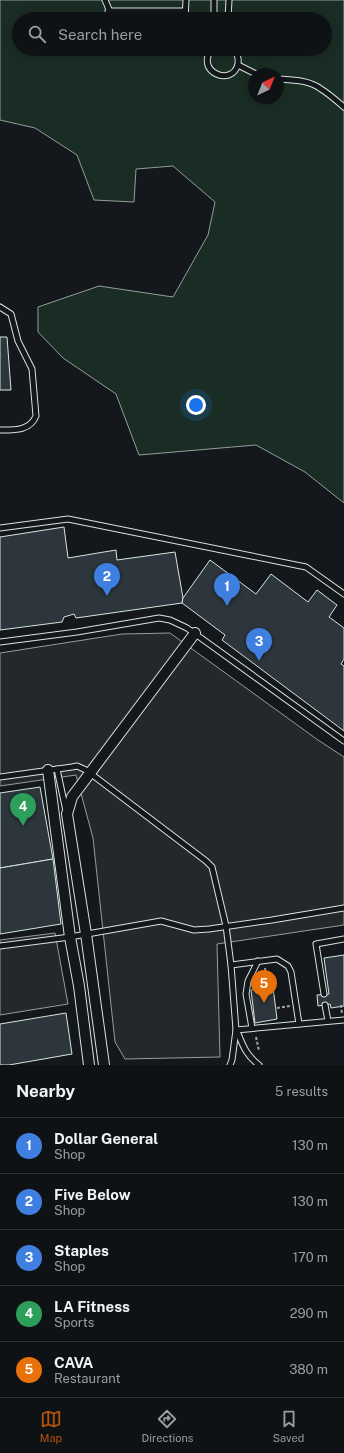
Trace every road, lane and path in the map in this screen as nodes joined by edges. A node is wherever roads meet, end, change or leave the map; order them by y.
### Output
1 (105, 0) edge
2 (186, 0) edge
3 (214, 0) edge
4 (229, 0) edge
5 (108, 11) joint
6 (185, 11) joint
7 (214, 12) edge
8 (228, 12) edge
9 (209, 56) edge
10 (238, 56) edge
11 (238, 65) junction
12 (248, 70) edge
13 (284, 80) edge
14 (344, 107) edge
15 (0, 307) edge
16 (0, 430) edge
17 (0, 528) edge
18 (344, 594) edge
19 (194, 633) junction
20 (0, 642) edge
21 (344, 741) edge
22 (53, 769) junction
23 (91, 774) junction
24 (0, 777) edge
25 (67, 814) junction
26 (72, 852) junction
27 (59, 854) junction
28 (344, 908) edge
29 (226, 926) junction
30 (86, 934) junction
31 (70, 937) junction
32 (344, 939) edge
33 (0, 946) edge
34 (258, 961) junction
35 (264, 961) junction
36 (230, 965) junction
37 (267, 982) junction
38 (248, 985) junction
39 (274, 985) dead end
40 (324, 994) dead end
41 (296, 1005) junction
42 (326, 1005) dead end
43 (277, 1008) dead end
44 (344, 1020) edge
45 (328, 1021) junction
46 (299, 1024) junction
47 (252, 1028) junction
48 (236, 1030) junction
49 (256, 1037) dead end
50 (259, 1051) dead end
51 (89, 1065) edge
52 (104, 1065) edge
53 (230, 1065) edge
54 (260, 1065) edge

1 - 5 lane
2 - 6 lane
3 - 7 lane
4 - 8 lane
5 - 6 lane
9 - 11 lane
10 - 11 lane
11 - 12 lane
13 - 14 lane
15 - 16 lane
17 - 18 lane
19 - 20 lane
19 - 21 lane
19 - 23 street
22 - 23 lane
22 - 24 lane
22 - 25 lane
22 - 27 street
23 - 25 street
23 - 29 lane
25 - 26 street
26 - 27 lane
26 - 30 street
27 - 31 street
28 - 29 lane
29 - 30 lane
29 - 36 lane
30 - 31 lane
30 - 52 street
31 - 33 lane
31 - 51 street
32 - 40 lane
34 - 35 lane
34 - 36 lane
34 - 38 lane
35 - 37 path
35 - 41 lane
36 - 48 lane
37 - 38 path
37 - 39 path
38 - 47 lane
41 - 43 path
41 - 46 lane
42 - 45 lane
44 - 45 lane
45 - 46 lane
46 - 47 lane
47 - 48 lane
48 - 53 lane
48 - 54 lane
49 - 50 path

